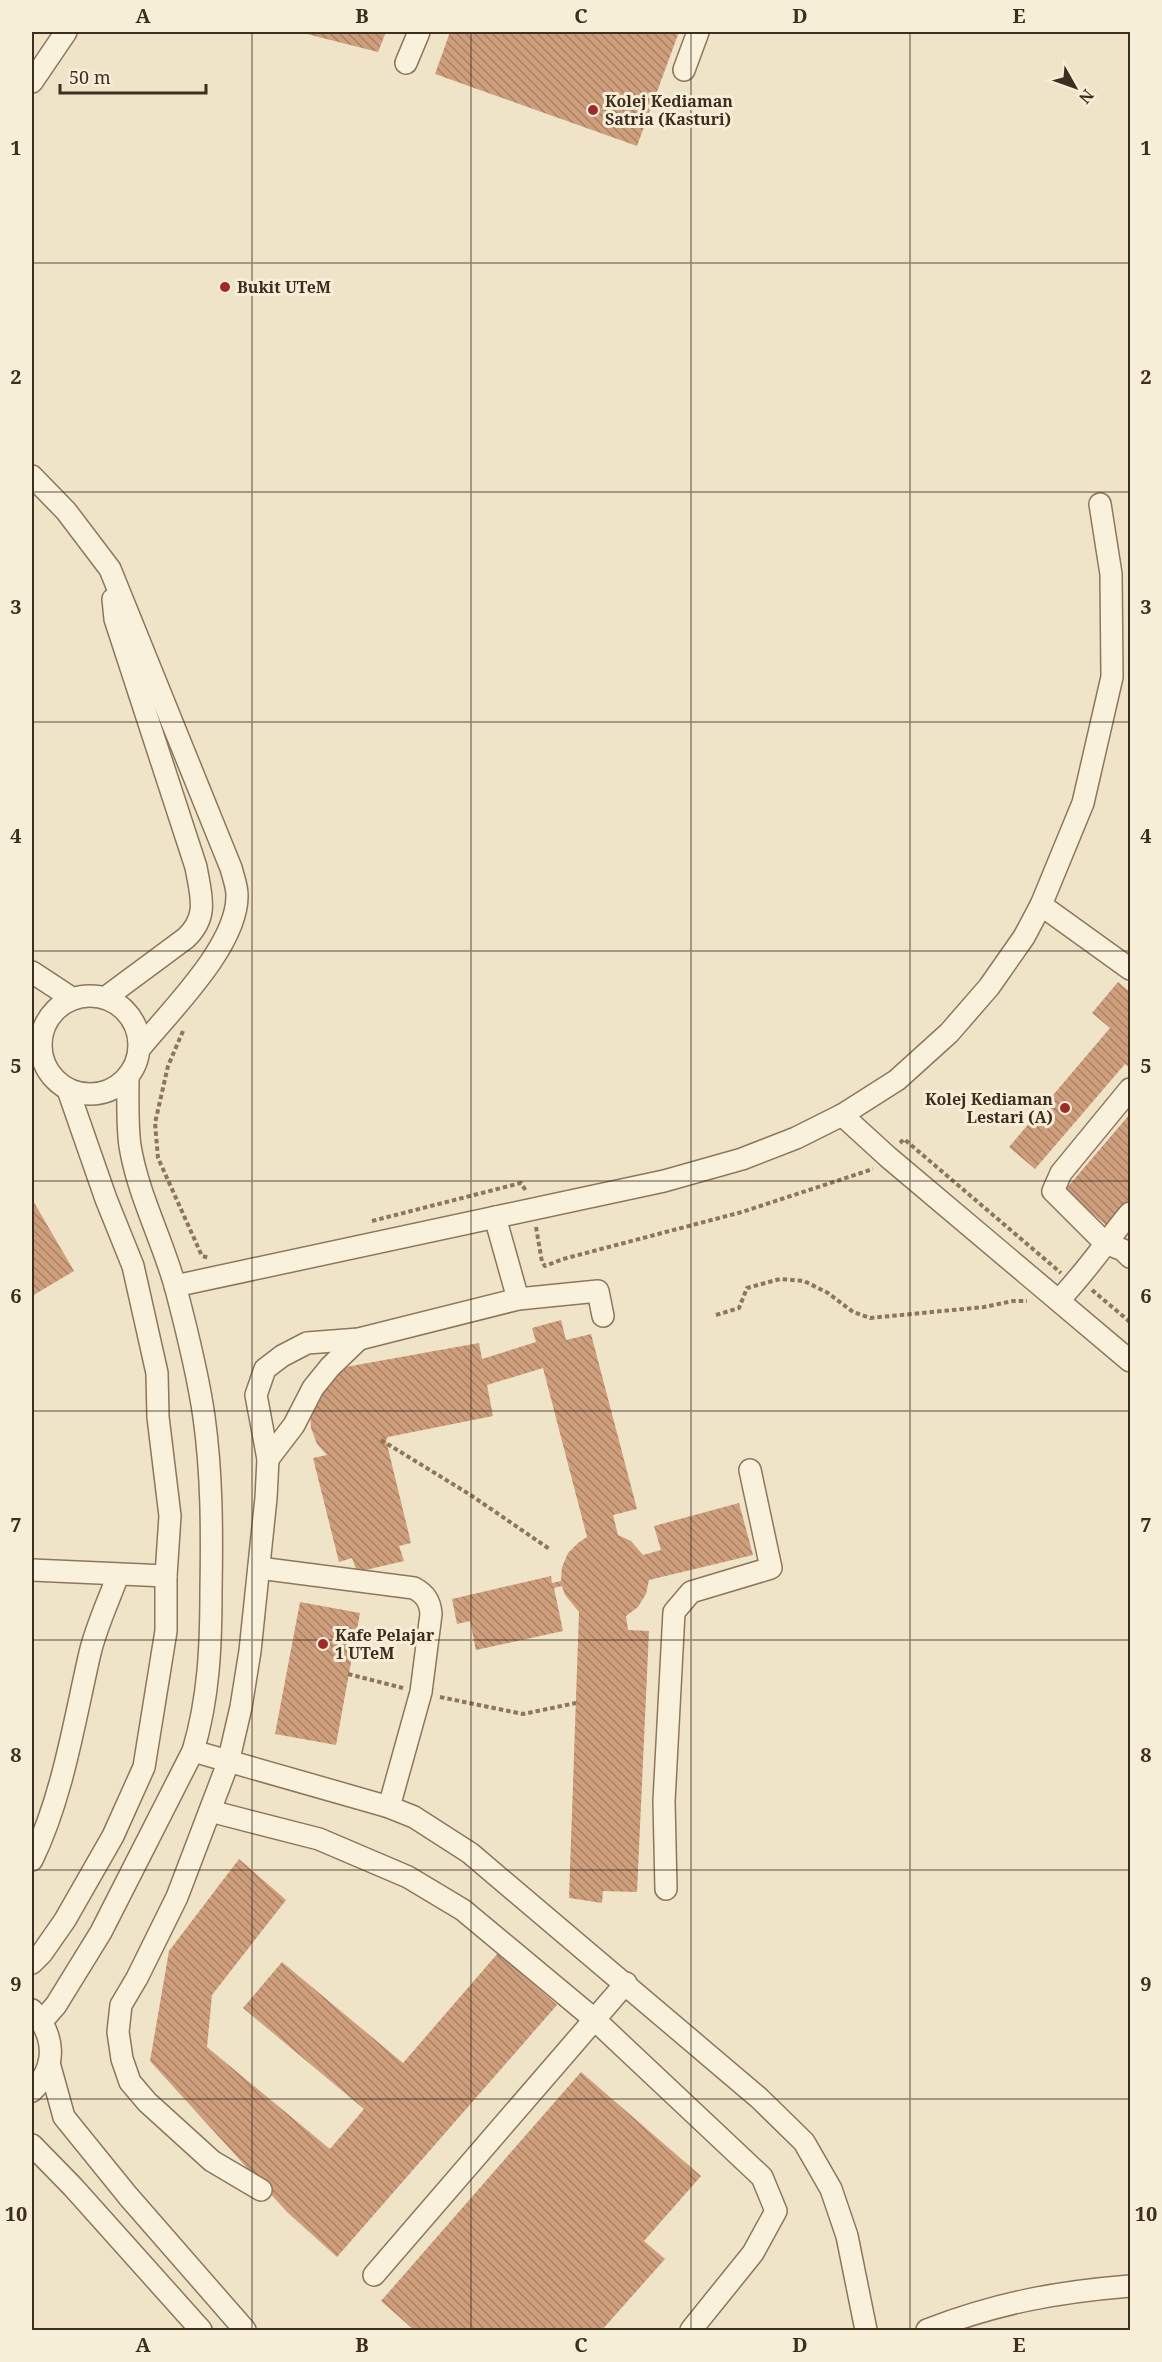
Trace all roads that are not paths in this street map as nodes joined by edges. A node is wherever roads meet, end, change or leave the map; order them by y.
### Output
1 (66, 32) edge
2 (419, 32) edge
3 (698, 32) edge
4 (406, 63) dead end
5 (684, 70) dead end
6 (32, 82) edge
7 (32, 476) edge
8 (1100, 504) dead end
9 (110, 568) junction
10 (1041, 905) junction
11 (1131, 969) edge
12 (32, 972) edge
13 (105, 998) junction
14 (73, 999) junction
15 (140, 1048) junction
16 (35, 1050) edge
17 (128, 1078) junction
18 (1131, 1089) edge
19 (68, 1090) junction
20 (842, 1115) junction
21 (1131, 1213) edge
22 (495, 1217) junction
23 (1105, 1242) junction
24 (1131, 1257) edge
25 (175, 1286) junction
26 (519, 1299) junction
27 (1059, 1300) junction
28 (603, 1316) dead end
29 (359, 1339) junction
30 (1131, 1361) edge
31 (268, 1459) junction
32 (750, 1470) dead end
33 (259, 1568) junction
34 (32, 1570) edge
35 (118, 1575) junction
36 (166, 1576) junction
37 (193, 1751) junction
38 (228, 1762) junction
39 (389, 1806) junction
40 (210, 1811) junction
41 (32, 1860) edge
42 (666, 1889) dead end
43 (32, 1963) edge
44 (626, 1983) junction
45 (37, 2015) edge
46 (594, 2019) junction
47 (49, 2063) junction
48 (32, 2091) edge
49 (32, 2145) edge
50 (261, 2190) dead end
51 (374, 2275) dead end
52 (1131, 2286) edge
53 (238, 2323) edge
54 (201, 2331) edge
55 (210, 2331) edge
56 (691, 2331) edge
57 (866, 2331) edge
58 (927, 2331) edge

1 - 6 street
2 - 4 street
3 - 5 street
7 - 9 street
8 - 10 street
9 - 13 street
9 - 15 street
10 - 11 street
10 - 20 street
12 - 14 street
13 - 14 street
13 - 15 street
14 - 16 street
15 - 17 street
16 - 19 street
17 - 19 street
17 - 25 street
18 - 23 street
19 - 36 street
20 - 22 street
20 - 27 street
21 - 23 street
22 - 25 street
22 - 26 street
23 - 24 street
23 - 27 street
25 - 37 street
26 - 28 street
26 - 29 street
27 - 30 street
29 - 31 street
29 - 31 street
31 - 33 street
32 - 42 street
33 - 38 street
33 - 39 street
34 - 35 street
35 - 36 street
35 - 41 street
36 - 43 street
37 - 38 street
37 - 45 street
38 - 39 street
38 - 40 street
39 - 44 street
40 - 46 street
40 - 50 street
44 - 46 street
44 - 57 street
45 - 47 street
46 - 51 street
46 - 56 street
47 - 48 street
47 - 53 street
49 - 54 street
52 - 58 street
53 - 55 street

